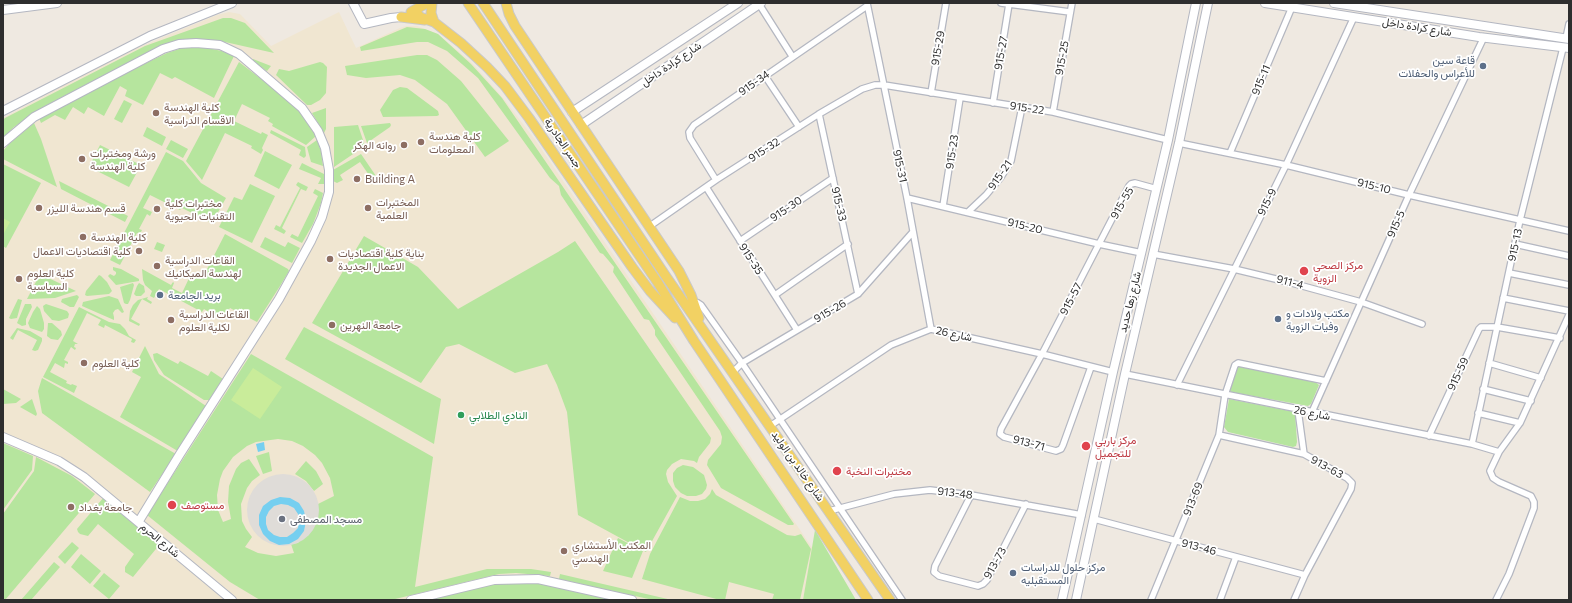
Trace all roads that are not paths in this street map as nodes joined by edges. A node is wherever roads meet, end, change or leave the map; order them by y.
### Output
1 (57, 3) edge
2 (232, 3) edge
3 (353, 3) edge
4 (427, 3) edge
5 (432, 3) edge
6 (468, 3) edge
7 (483, 3) edge
8 (506, 3) edge
9 (738, 3) edge
10 (946, 3) edge
11 (1001, 3) edge
12 (1072, 3) edge
13 (1196, 3) edge
14 (1208, 3) edge
15 (1265, 3) edge
16 (1334, 3) edge
17 (760, 4) edge
18 (1009, 4) junction
19 (867, 5) edge
20 (1350, 6) junction
21 (1292, 7) junction
22 (3, 10) edge
23 (415, 10) junction
24 (1070, 12) junction
25 (401, 17) junction
26 (1351, 17) junction
27 (434, 22) junction
28 (1569, 24) edge
29 (1481, 26) junction
30 (1482, 37) junction
31 (1567, 39) edge
32 (1566, 48) edge
33 (792, 56) junction
34 (765, 76) junction
35 (884, 85) junction
36 (931, 93) junction
37 (960, 98) junction
38 (992, 103) junction
39 (1022, 107) junction
40 (3, 111) edge
41 (572, 112) junction
42 (1053, 112) junction
43 (819, 114) junction
44 (580, 125) junction
45 (799, 127) junction
46 (1168, 140) junction
47 (3, 143) edge
48 (1178, 143) junction
49 (1230, 153) junction
50 (1286, 165) junction
51 (833, 178) junction
52 (716, 180) junction
53 (706, 187) junction
54 (1157, 189) junction
55 (1409, 195) junction
56 (907, 198) junction
57 (943, 206) junction
58 (968, 212) junction
59 (1520, 220) junction
60 (650, 226) junction
61 (1568, 229) edge
62 (912, 233) junction
63 (740, 241) junction
64 (848, 244) junction
65 (1099, 244) junction
66 (1515, 244) junction
67 (1142, 253) junction
68 (1153, 254) junction
69 (1569, 256) edge
70 (1234, 269) junction
71 (1509, 273) junction
72 (1569, 285) edge
73 (858, 294) junction
74 (774, 295) junction
75 (1503, 298) junction
76 (694, 302) junction
77 (1361, 302) junction
78 (1569, 311) edge
79 (1569, 315) edge
80 (1422, 324) dead end
81 (1497, 327) junction
82 (931, 329) junction
83 (797, 330) junction
84 (705, 333) junction
85 (1560, 338) junction
86 (694, 341) junction
87 (1042, 354) junction
88 (742, 363) junction
89 (1489, 363) junction
90 (1091, 367) junction
91 (733, 372) junction
92 (1113, 372) junction
93 (1125, 374) junction
94 (1541, 378) junction
95 (1326, 381) junction
96 (1176, 385) junction
97 (1483, 389) junction
98 (1225, 395) junction
99 (1531, 401) junction
100 (1298, 410) junction
101 (1312, 412) junction
102 (1478, 413) junction
103 (780, 419) junction
104 (1520, 423) junction
105 (770, 426) junction
106 (1219, 435) junction
107 (1429, 436) junction
108 (3, 437) edge
109 (1472, 444) junction
110 (1499, 452) junction
111 (1304, 454) junction
112 (971, 495) junction
113 (1026, 504) junction
114 (840, 508) junction
115 (829, 511) junction
116 (1082, 515) junction
117 (1094, 519) junction
118 (139, 521) junction
119 (1176, 541) junction
120 (1236, 557) junction
121 (1305, 575) junction
122 (215, 586) junction
123 (232, 600) edge
124 (239, 600) edge
125 (411, 600) edge
126 (632, 600) edge
127 (867, 600) edge
128 (890, 600) edge
129 (902, 600) edge
130 (1062, 600) edge
131 (1076, 600) edge
132 (1151, 600) edge
133 (1220, 600) edge
134 (1294, 600) edge
135 (1496, 600) edge

1 - 22 street
2 - 40 street
3 - 25 street
4 - 23 main road
5 - 27 main road
6 - 86 main road, جسر الجادرية
7 - 84 main road, جسر الجادرية
8 - 41 main road
9 - 41 street, شارع كرادة داخل
10 - 36 street, 915-29
11 - 18 street
12 - 24 street, 915-25
13 - 46 street, شارع زها حديد
14 - 48 street, شارع زها حديد
15 - 21 street, شارع كرادة داخل
16 - 20 street, شارع كرادة داخل
17 - 33 street
17 - 44 street, شارع كرادة داخل
18 - 24 street
18 - 38 street, 915-27
19 - 33 street, 915-34
19 - 35 street, 915-31
20 - 26 street
20 - 29 street, شارع كرادة داخل
21 - 26 street, شارع كرادة داخل
21 - 49 street, 915-11
23 - 25 main road
23 - 27 main road
24 - 42 street, 915-25
25 - 27 main road
26 - 30 street, شارع كرادة داخل
26 - 50 street, 915-9
27 - 86 main road
28 - 31 street
29 - 30 street
29 - 31 street, شارع كرادة داخل
30 - 32 street, شارع كرادة داخل
30 - 55 street, 915-5
32 - 59 street, 915-13
33 - 34 street, 915-34
34 - 45 street
34 - 52 street, 915-34
35 - 36 street, 915-22
35 - 43 street, 915-32
35 - 56 street, 915-31
36 - 37 street, 915-22
37 - 38 street, 915-22
37 - 57 street, 915-23
38 - 39 street, 915-22
39 - 42 street, 915-22
39 - 58 street, 915-21
41 - 44 main road
42 - 46 street, 915-22
43 - 45 street, 915-32
43 - 51 street, 915-33
44 - 60 main road
45 - 52 street, 915-32
46 - 48 street
46 - 54 street, شارع زها حديد
47 - 118 street
48 - 49 street, 915-10
48 - 68 street, شارع زها حديد
49 - 50 street, 915-10
50 - 55 street, 915-10
50 - 70 street, 915-9
51 - 63 street, 915-30
51 - 64 street, 915-33
52 - 53 street, 915-32
53 - 60 street, 915-32
53 - 63 street, 915-35
54 - 65 street, 915-55
54 - 67 street, شارع زها حديد
55 - 59 street, 915-10
55 - 77 street, 915-5
56 - 57 street, 915-20
56 - 62 street, 915-31
57 - 58 street, 915-20
58 - 65 street, 915-20
59 - 61 street, 915-10
59 - 66 street, 915-13
60 - 76 main road
62 - 73 street, 915-26
62 - 82 street, 915-31
63 - 74 street, 915-35
64 - 73 street, 915-33
64 - 74 street
65 - 67 street, 915-20
65 - 87 street, 915-57
66 - 69 street
66 - 71 street, 915-13
67 - 92 street, شارع زها حديد
68 - 70 street, 911-4
68 - 93 street, شارع زها حديد
70 - 77 street, 911-4
70 - 96 street, 915-9
71 - 72 street
71 - 75 street, 915-13
73 - 83 street, 915-26
74 - 83 street, 915-35
75 - 78 street
75 - 81 street, 915-13
76 - 84 main road
76 - 88 street
77 - 80 street, 911-4
77 - 95 street, 915-5
79 - 85 street
81 - 85 street
81 - 89 street, 915-13
81 - 107 street, 915-59
82 - 87 street, شارع 26
82 - 103 street, شارع 26
83 - 88 street, 915-26
84 - 91 main road, شارع خالد بن الوليد
85 - 94 street
86 - 127 main road, شارع خالد بن الوليد
87 - 90 street, شارع 26
87 - 90 street, 913-71
88 - 91 street, 915-26
88 - 103 street
89 - 94 street
89 - 97 street, 915-13
90 - 92 street, شارع 26
91 - 105 main road, شارع خالد بن الوليد
92 - 116 street, شارع زها حديد
93 - 96 street, شارع 26
93 - 117 street, شارع زها حديد
94 - 99 street
95 - 98 street, 913-69
95 - 101 street, 915-5
96 - 98 street, شارع 26
97 - 99 street
97 - 102 street, 915-13
98 - 100 street, شارع 26
98 - 106 street, 913-69
99 - 104 street
100 - 101 street, شارع 26
100 - 111 street
101 - 107 street, شارع 26
102 - 104 street
102 - 109 street, 915-13
103 - 105 street, شارع 26
103 - 114 street
104 - 110 street
105 - 115 main road, شارع خالد بن الوليد
106 - 111 street, 913-63
106 - 119 street, 913-69
107 - 109 street, شارع 26
108 - 118 street, شارع الحرم
109 - 110 street, شارع 26
110 - 135 street
111 - 121 street, 913-63
112 - 113 street, 913-48
112 - 113 street, 913-73
112 - 114 street, 913-48
113 - 116 street, 913-48
114 - 115 street, 913-48
114 - 129 street
115 - 128 main road, شارع خالد بن الوليد
116 - 130 street, شارع زها حديد
117 - 119 street, 913-46
117 - 131 street, شارع زها حديد
118 - 122 street, شارع الحرم
119 - 120 street, 913-46
119 - 132 street, 913-69
120 - 121 street, 913-46
120 - 133 street
121 - 134 street, 913-63
122 - 123 street, شارع الحرم
122 - 124 street
125 - 126 street

